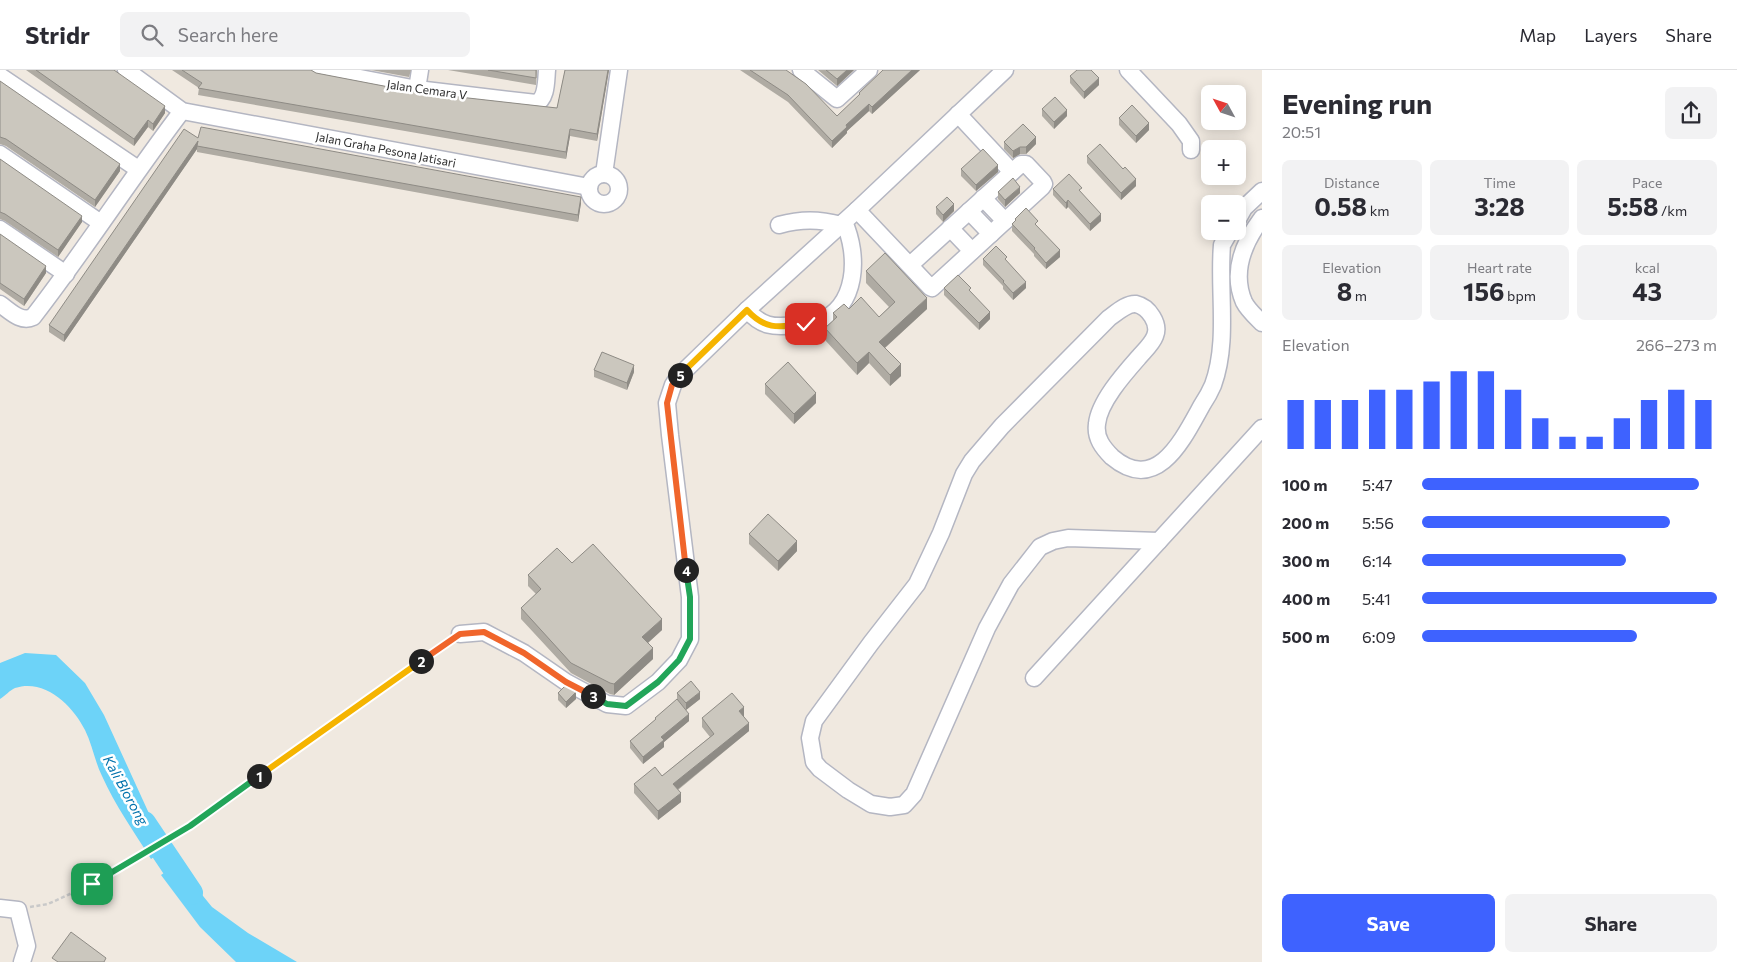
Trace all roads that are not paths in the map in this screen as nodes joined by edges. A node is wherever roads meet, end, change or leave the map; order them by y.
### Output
1 (126, 70) edge
2 (318, 70) edge
3 (420, 70) edge
4 (547, 70) edge
5 (619, 70) edge
6 (801, 70) edge
7 (869, 70) edge
8 (1005, 70) edge
9 (1128, 70) edge
10 (351, 73) edge
11 (0, 76) edge
12 (417, 89) junction
13 (182, 111) junction
14 (958, 114) junction
15 (1191, 150) dead end
16 (0, 154) edge
17 (138, 169) junction
18 (1012, 172) junction
19 (604, 174) junction
20 (589, 187) junction
21 (1262, 190) edge
22 (983, 198) junction
23 (1246, 206) edge
24 (858, 210) junction
25 (969, 211) junction
26 (1262, 218) edge
27 (1005, 222) junction
28 (101, 223) junction
29 (842, 224) junction
30 (779, 225) dead end
31 (950, 228) junction
32 (0, 229) edge
33 (991, 234) junction
34 (1225, 240) edge
35 (972, 251) junction
36 (910, 266) junction
37 (66, 274) junction
38 (0, 304) edge
39 (747, 310) junction
40 (1262, 323) edge
41 (1262, 428) edge
42 (1159, 541) junction
43 (460, 634) road end
44 (1034, 678) dead end
45 (0, 908) edge
46 (22, 962) edge

1 - 13 street, Jalan Graha Pesona Jatisari
2 - 10 street, Jalan Cemara V
3 - 12 street
4 - 12 street, Jalan Cemara V
5 - 19 street
6 - 7 street
8 - 14 street
9 - 15 street
10 - 12 street, Jalan Cemara V
11 - 17 street
13 - 17 street
13 - 20 street, Jalan Graha Pesona Jatisari
14 - 18 street
14 - 24 street
16 - 28 street
17 - 28 street
18 - 22 street
18 - 27 street
19 - 20 street
19 - 20 street
21 - 23 street
22 - 25 street
22 - 27 street
24 - 29 street
24 - 36 street
25 - 31 street
25 - 33 street
26 - 40 street
27 - 33 street
28 - 37 street
29 - 30 street
29 - 39 street
29 - 39 street
31 - 35 street
31 - 36 street
32 - 37 street
33 - 35 street
34 - 42 street
35 - 36 street
37 - 38 street
39 - 43 street
41 - 42 street
42 - 44 street
45 - 46 street

